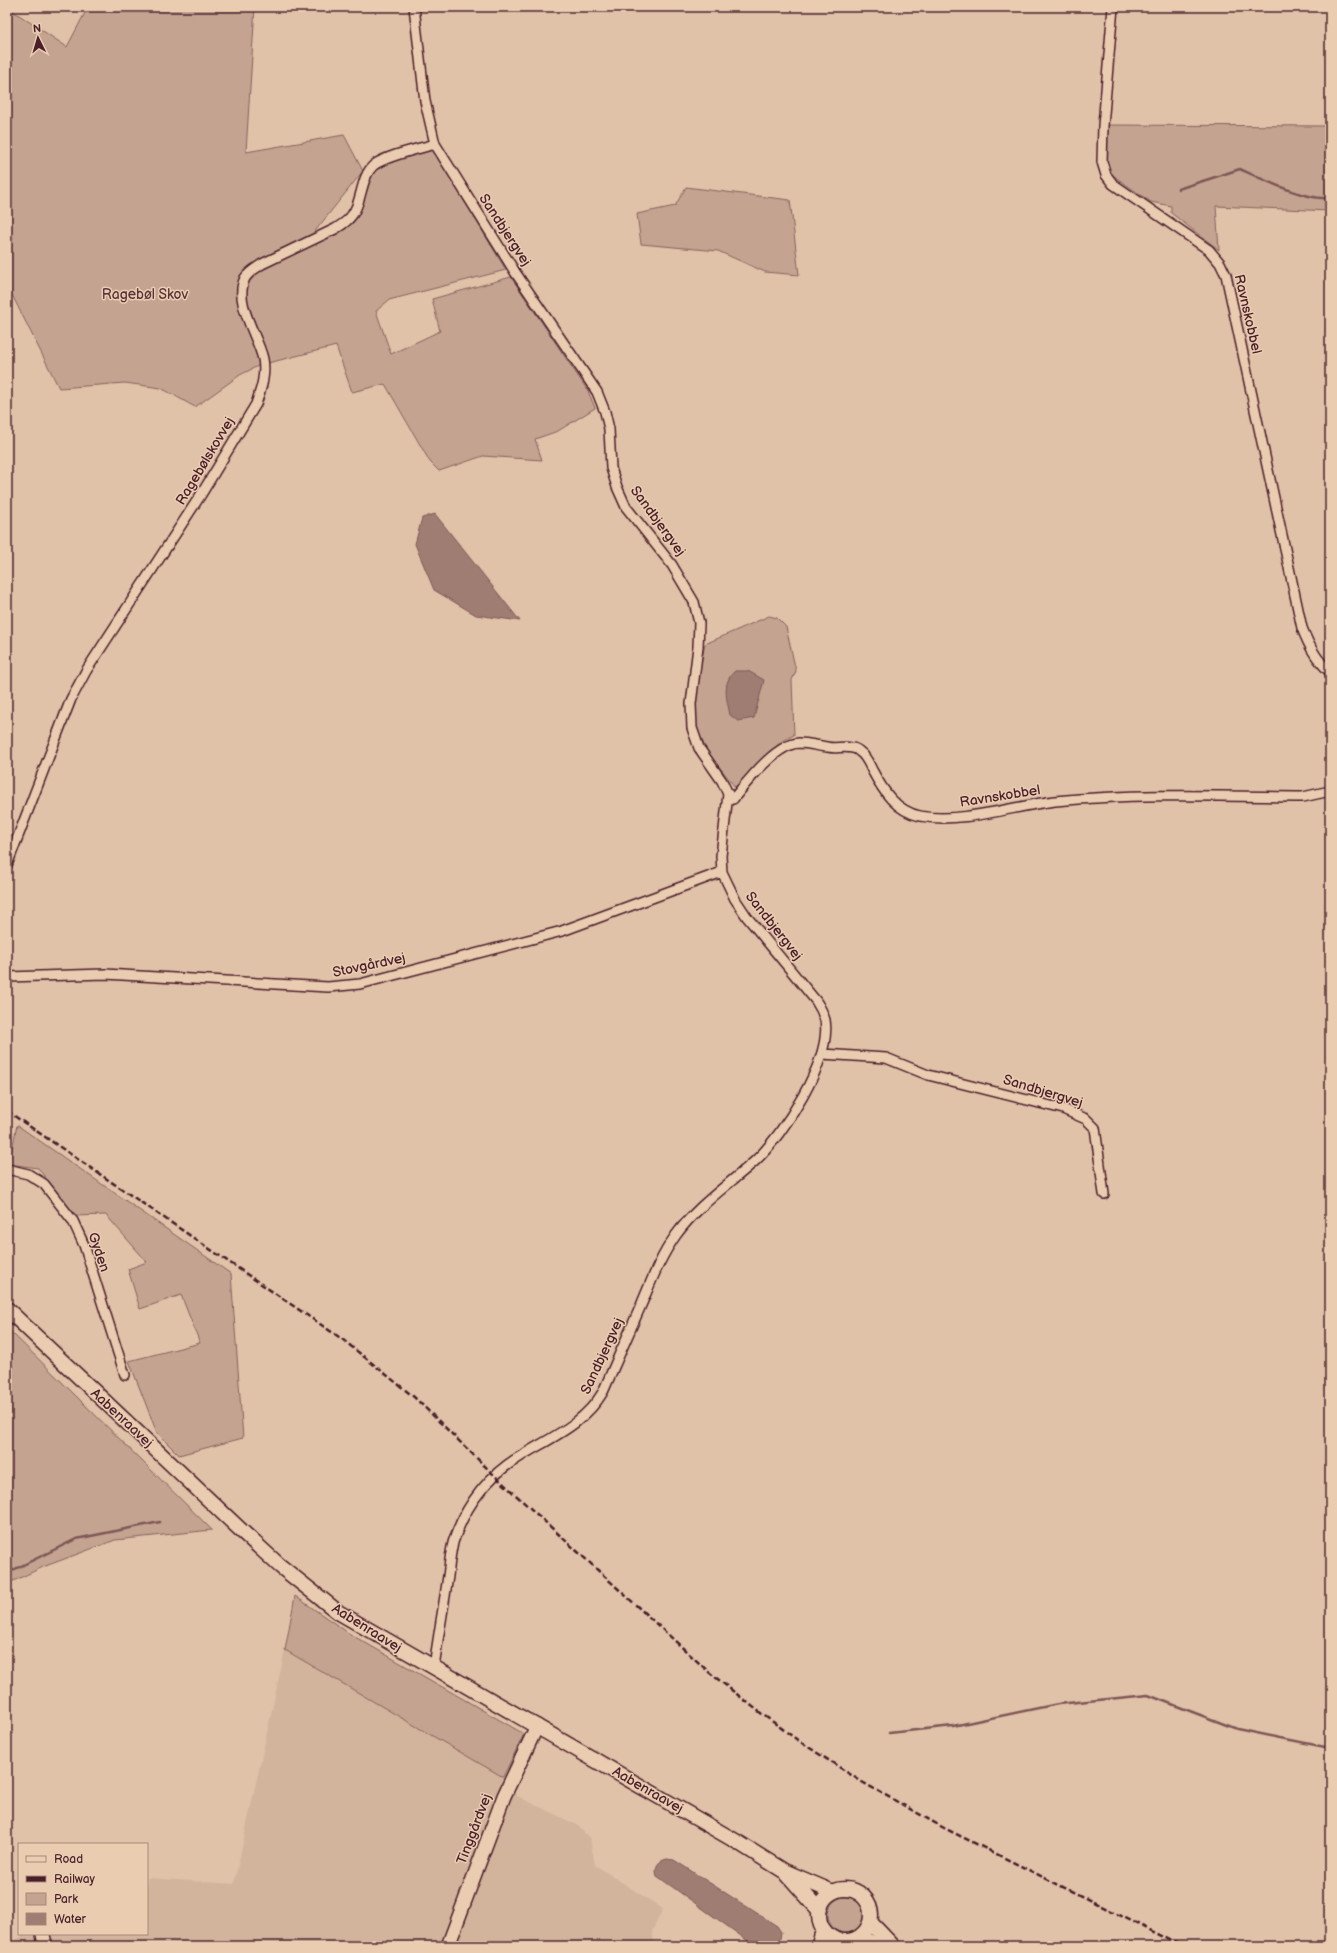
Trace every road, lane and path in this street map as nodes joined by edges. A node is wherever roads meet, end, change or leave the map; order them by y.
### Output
1 (414, 7) edge
2 (1114, 7) edge
3 (435, 144) junction
4 (1330, 672) edge
5 (1330, 791) edge
6 (729, 800) junction
7 (7, 865) edge
8 (722, 872) junction
9 (7, 977) edge
10 (822, 1054) junction
11 (7, 1169) edge
12 (1104, 1194) dead end
13 (7, 1309) edge
14 (125, 1375) dead end
15 (431, 1667) junction
16 (537, 1726) junction
17 (784, 1871) junction
18 (833, 1892) junction
19 (819, 1910) junction
20 (870, 1922) junction
21 (823, 1929) junction
22 (43, 1935) edge
23 (860, 1937) junction
24 (833, 1943) edge
25 (45, 1946) edge
26 (448, 1946) edge
27 (818, 1946) edge
28 (879, 1946) edge
29 (893, 1946) edge

1 - 3 street, Sandbjergvej
2 - 4 street, Ravnskobbel
3 - 6 street, Sandbjergvej
3 - 7 street, Ragebølskovvej
5 - 6 street, Ravnskobbel
6 - 8 street, Sandbjergvej
8 - 9 street, Stovgårdvej
8 - 10 street, Sandbjergvej
10 - 12 street, Sandbjergvej
10 - 15 street, Sandbjergvej
11 - 14 street, Gyden
13 - 15 main road, Aabenraavej
15 - 16 main road, Aabenraavej
16 - 17 main road, Aabenraavej
16 - 26 street, Tinggårdvej
17 - 18 main road, Aabenraavej
17 - 19 main road, Aabenraavej
18 - 19 main road
18 - 20 main road
19 - 21 main road
20 - 23 main road
20 - 29 main road
21 - 24 main road
21 - 27 street
22 - 25 street
23 - 24 main road
23 - 28 main road

